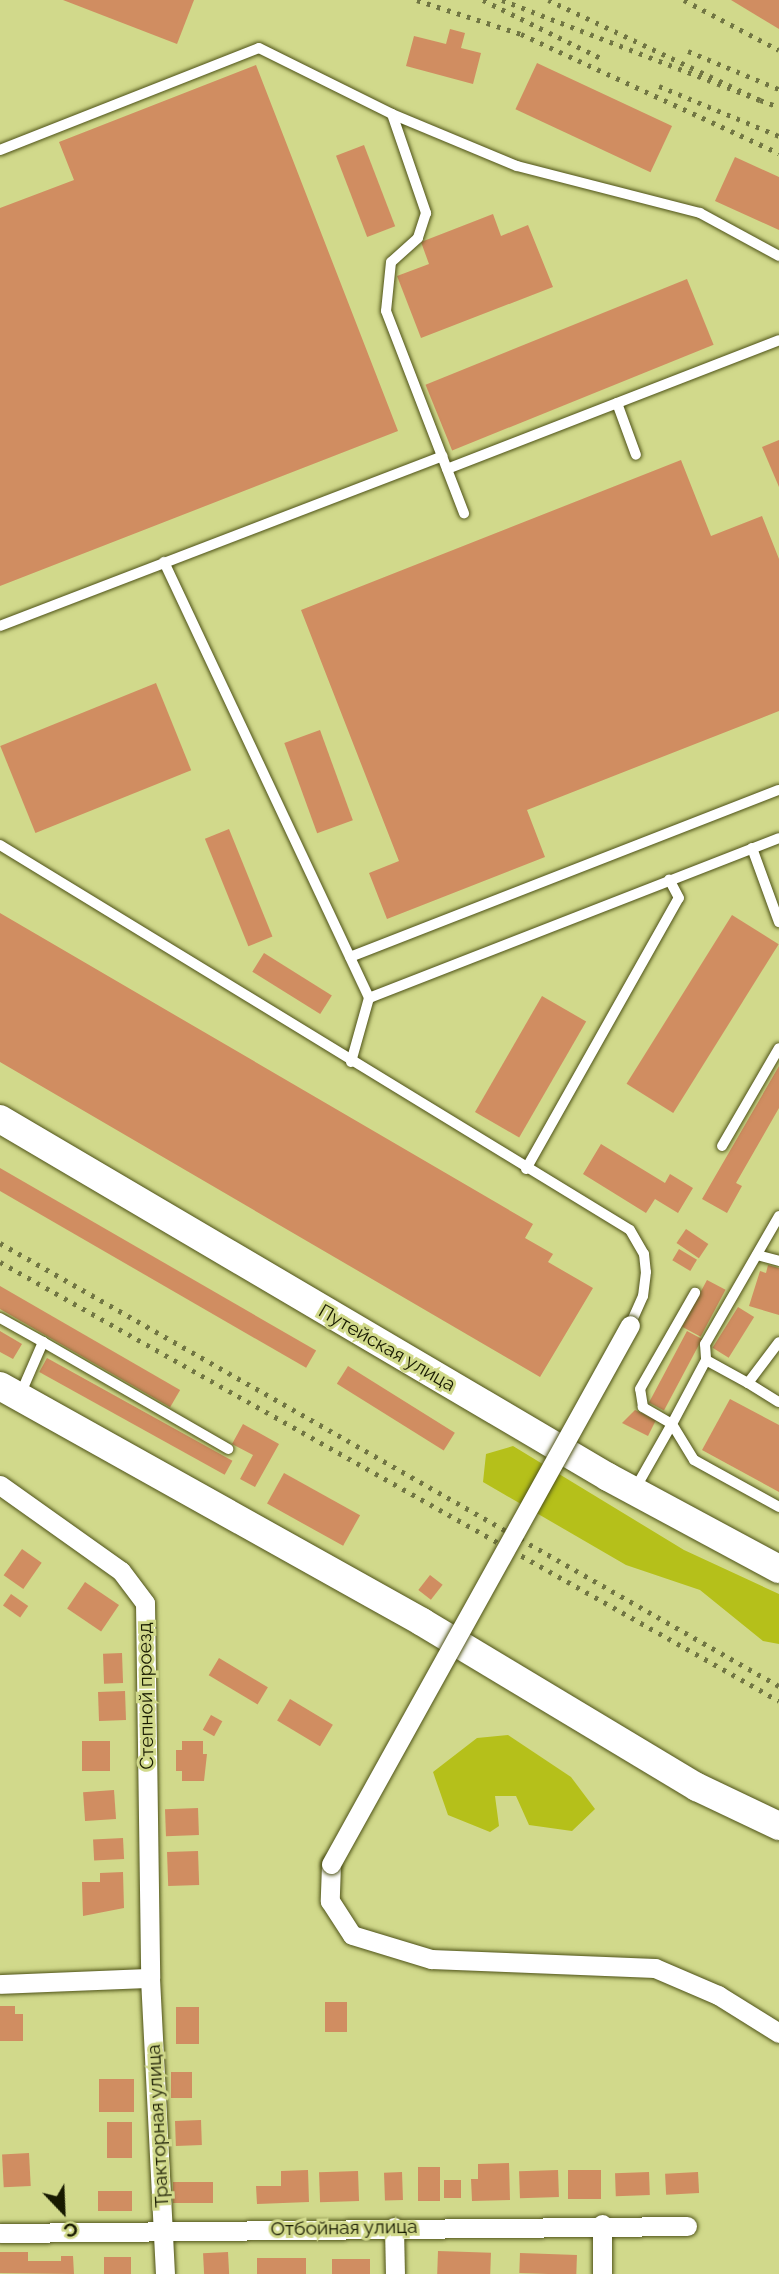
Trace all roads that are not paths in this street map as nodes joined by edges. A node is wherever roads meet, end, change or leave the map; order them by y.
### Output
1 (392, 114) junction
2 (0, 150) edge
3 (779, 256) edge
4 (779, 341) edge
5 (617, 403) junction
6 (636, 455) dead end
7 (442, 456) junction
8 (447, 469) junction
9 (464, 513) dead end
10 (164, 562) junction
11 (0, 626) edge
12 (779, 790) edge
13 (779, 838) edge
14 (0, 845) edge
15 (752, 848) junction
16 (669, 879) junction
17 (779, 922) edge
18 (350, 957) junction
19 (369, 998) junction
20 (779, 1048) edge
21 (351, 1062) junction
22 (0, 1119) edge
23 (722, 1146) dead end
24 (526, 1169) junction
25 (779, 1216) edge
26 (757, 1255) junction
27 (779, 1261) edge
28 (695, 1293) dead end
29 (0, 1318) edge
30 (630, 1325) joint
31 (43, 1342) junction
32 (779, 1342) edge
33 (706, 1360) junction
34 (748, 1383) junction
35 (10, 1391) edge
36 (779, 1402) edge
37 (672, 1424) junction
38 (228, 1449) dead end
39 (0, 1485) edge
40 (634, 1491) junction
41 (779, 1507) edge
42 (779, 1569) edge
43 (779, 1826) edge
44 (150, 1978) junction
45 (0, 1984) edge
46 (779, 2033) edge
47 (602, 2224) junction
48 (687, 2226) dead end
49 (394, 2227) junction
50 (164, 2231) junction
51 (0, 2233) edge
52 (164, 2274) edge
53 (395, 2274) edge
54 (602, 2274) edge

1 - 2 lane
1 - 3 lane
1 - 7 lane
4 - 5 lane
5 - 6 lane
5 - 8 lane
7 - 8 lane
7 - 10 lane
8 - 9 lane
10 - 11 lane
10 - 18 lane
12 - 18 lane
13 - 15 lane
14 - 21 lane
15 - 16 lane
15 - 17 lane
16 - 19 lane
16 - 24 lane
18 - 19 lane
19 - 21 lane
20 - 23 lane
21 - 24 lane
22 - 40 main road, Путейская улица
24 - 30 lane
25 - 26 lane
26 - 27 lane
26 - 33 lane
28 - 37 lane
29 - 31 lane
30 - 46 street, bridge
31 - 35 lane
31 - 38 lane
32 - 34 lane
33 - 34 lane
33 - 37 lane
34 - 36 lane
35 - 43 main road
37 - 40 lane
37 - 41 lane
39 - 44 street, Степной проезд
40 - 42 main road, Путейская улица
44 - 45 street
44 - 50 street, Тракторная улица
47 - 48 street, Отбойная улица
47 - 49 street, Отбойная улица
47 - 54 street
49 - 50 street, Отбойная улица
49 - 53 street
50 - 51 street, Отбойная улица
50 - 52 street, Тракторная улица

